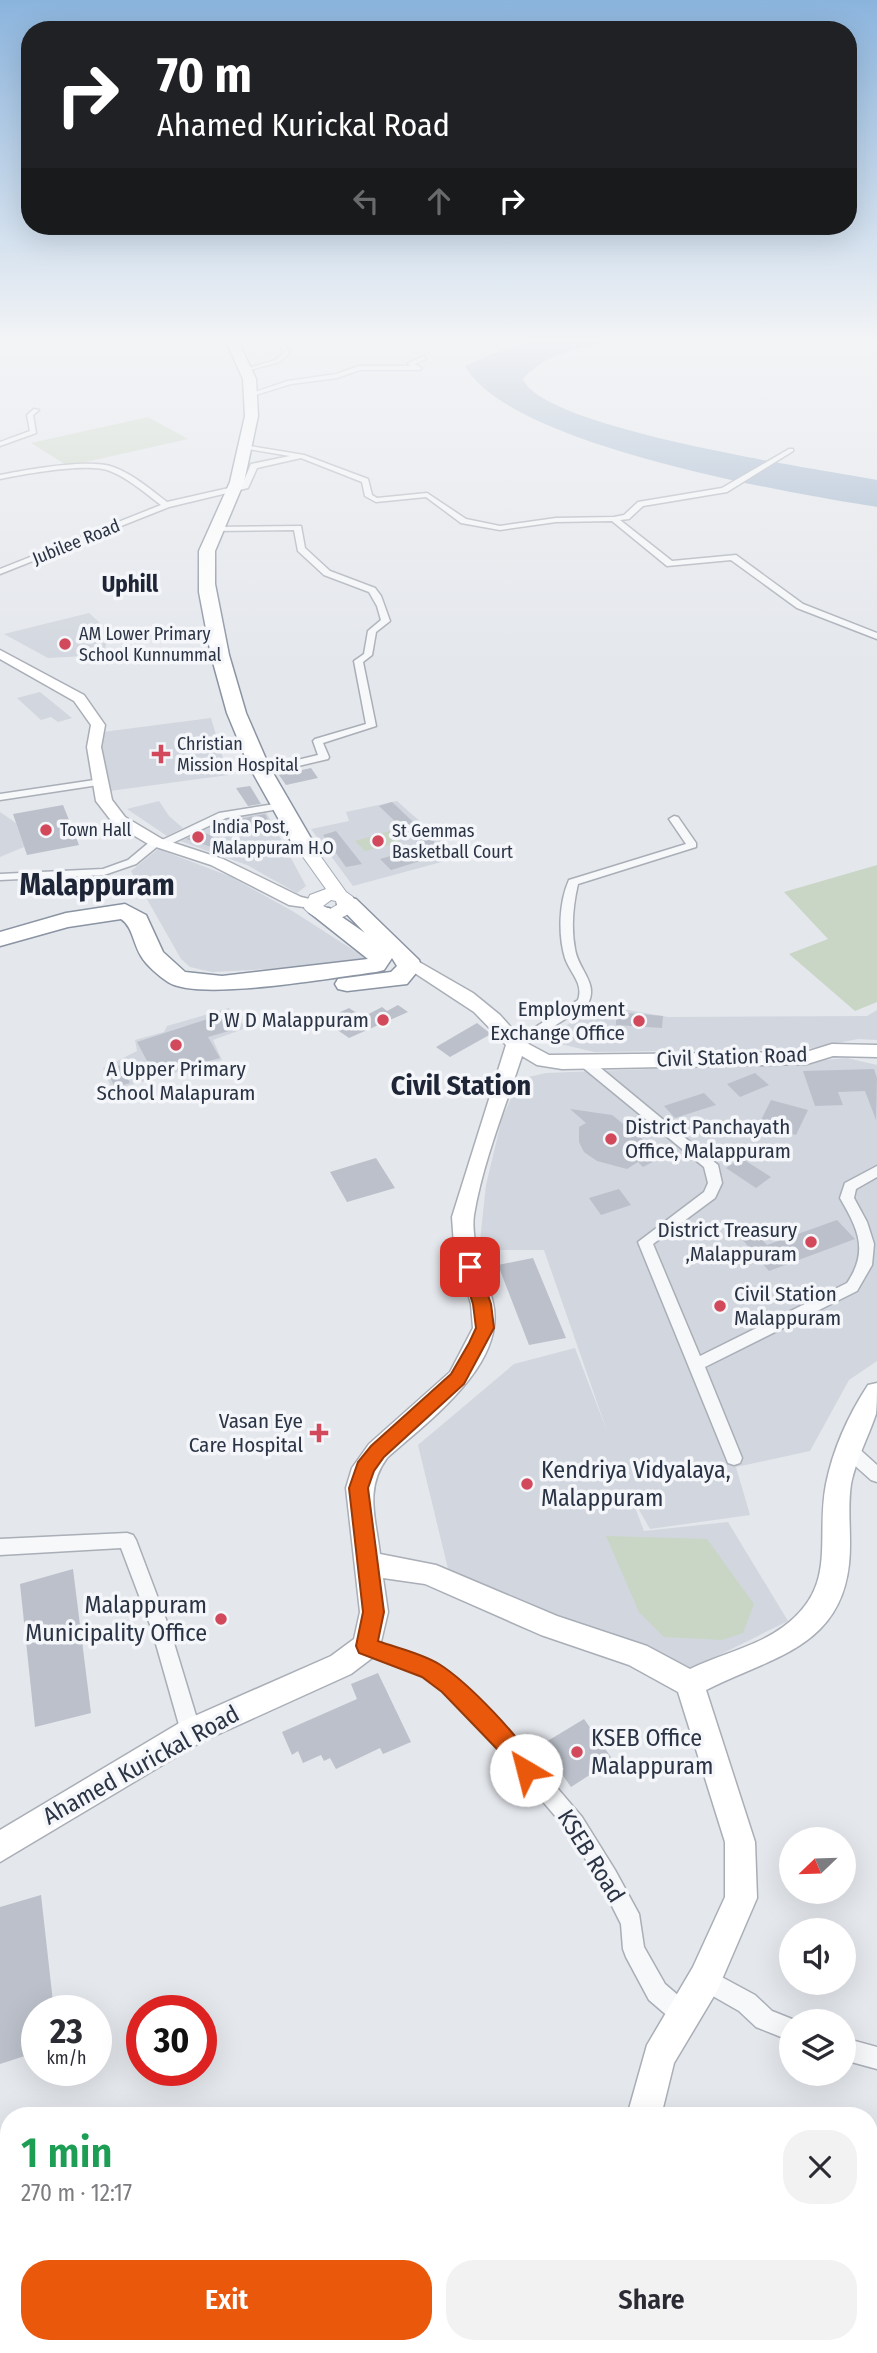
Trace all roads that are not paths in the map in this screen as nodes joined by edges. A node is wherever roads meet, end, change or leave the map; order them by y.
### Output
1 (244, 449) edge
2 (256, 449) edge
3 (792, 450) dead end
4 (302, 456) junction
5 (0, 477) edge
6 (234, 491) junction
7 (166, 505) junction
8 (614, 519) junction
9 (215, 529) junction
10 (0, 572) edge
11 (877, 636) edge
12 (0, 654) edge
13 (260, 772) junction
14 (101, 782) junction
15 (1, 802) edge
16 (281, 806) junction
17 (674, 819) dead end
18 (159, 843) junction
19 (304, 847) junction
20 (0, 877) edge
21 (344, 900) junction
22 (315, 906) junction
23 (106, 914) junction
24 (0, 939) edge
25 (407, 967) junction
26 (516, 1045) junction
27 (877, 1051) edge
28 (586, 1063) junction
29 (877, 1171) edge
30 (876, 1251) edge
31 (697, 1364) junction
32 (877, 1392) edge
33 (849, 1450) junction
34 (734, 1458) dead end
35 (877, 1475) edge
36 (0, 1547) edge
37 (369, 1564) junction
38 (366, 1646) junction
39 (690, 1684) junction
40 (191, 1732) junction
41 (0, 1847) edge
42 (705, 1979) junction
43 (685, 2016) junction
44 (779, 2025) edge
45 (856, 2052) edge
46 (877, 2057) edge
47 (647, 2107) edge

1 - 6 highway
2 - 4 street
3 - 8 street
4 - 6 street
4 - 8 street
5 - 7 street
6 - 7 street, Jubilee Road
6 - 9 highway
7 - 10 street, Jubilee Road
8 - 11 street
9 - 13 highway
9 - 13 street
12 - 14 main road
13 - 16 highway
14 - 15 street
14 - 18 main road
16 - 18 street
16 - 19 highway
17 - 26 street
18 - 20 street
18 - 22 main road
19 - 21 main road
19 - 22 main road
21 - 22 main road
21 - 25 highway
22 - 23 highway
23 - 24 highway
23 - 25 highway
25 - 26 main road
26 - 28 main road, Civil Station Road
26 - 37 main road
27 - 28 main road, Civil Station Road
28 - 31 street
29 - 30 street
30 - 31 street
31 - 34 street
32 - 33 main road
33 - 35 street
33 - 39 main road
36 - 40 street
37 - 38 main road
37 - 39 main road
38 - 40 main road, Ahamed Kurickal Road
38 - 43 street, KSEB Road
39 - 42 main road
40 - 41 main road, Ahamed Kurickal Road
42 - 43 main road
42 - 44 street
43 - 47 main road
45 - 46 street

